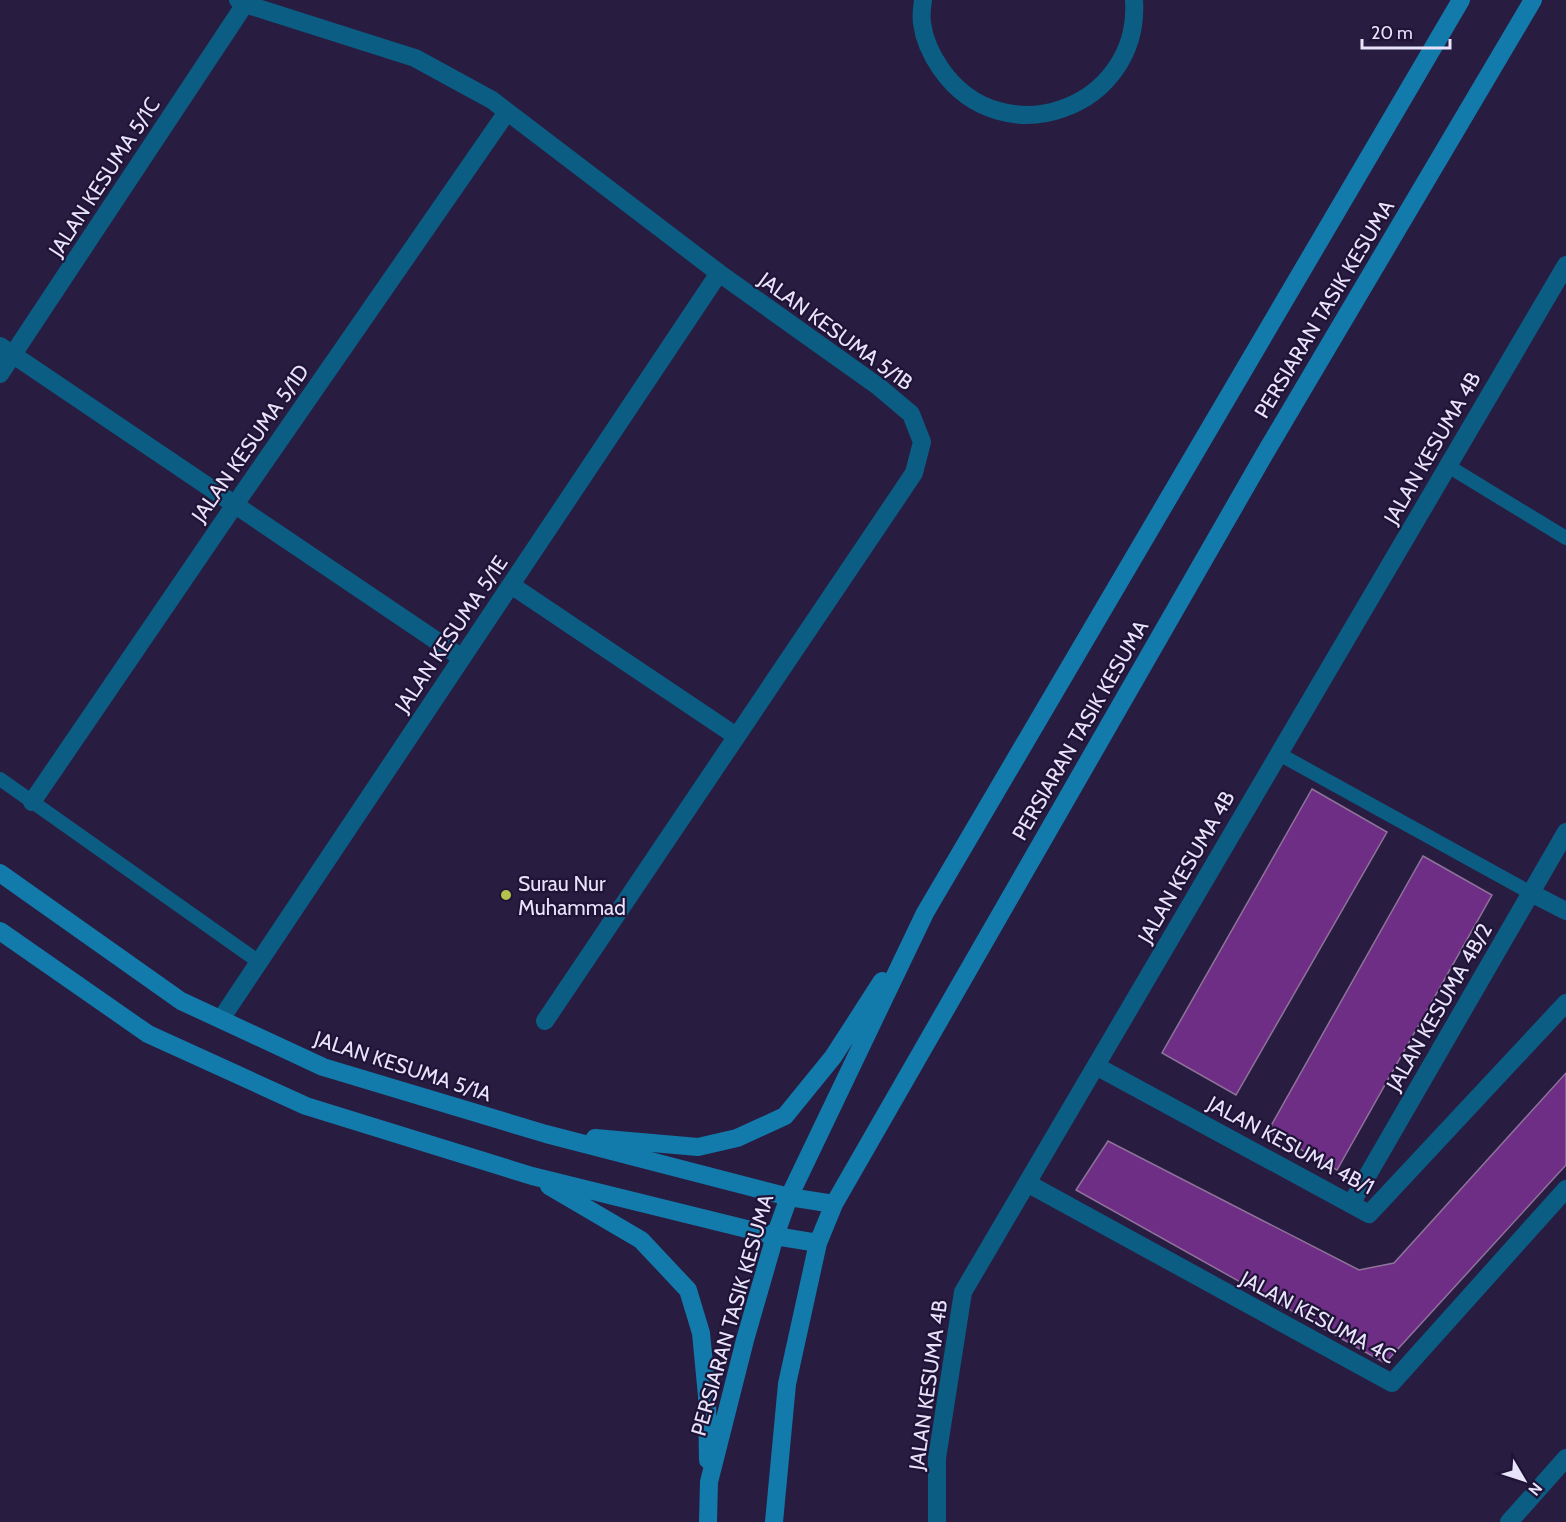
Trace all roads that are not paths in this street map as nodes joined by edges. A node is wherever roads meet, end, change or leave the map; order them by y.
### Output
1 (923, 0) edge
2 (1134, 0) edge
3 (1461, 0) edge
4 (1533, 0) edge
5 (242, 2) edge
6 (507, 112) junction
7 (1566, 265) edge
8 (719, 273) junction
9 (7, 351) edge
10 (0, 374) edge
11 (1448, 466) junction
12 (234, 506) junction
13 (1566, 538) edge
14 (511, 585) junction
15 (462, 658) junction
16 (736, 736) junction
17 (1279, 754) junction
18 (0, 779) edge
19 (32, 802) junction
20 (1566, 832) edge
21 (0, 873) edge
22 (1531, 893) junction
23 (1566, 911) edge
24 (925, 912) junction
25 (0, 931) edge
26 (259, 962) junction
27 (1566, 1003) edge
28 (220, 1019) junction
29 (545, 1021) dead end
30 (1096, 1066) junction
31 (546, 1134) junction
32 (532, 1176) junction
33 (1027, 1183) junction
34 (1566, 1189) edge
35 (789, 1197) junction
36 (834, 1204) junction
37 (1351, 1204) junction
38 (775, 1236) junction
39 (818, 1243) junction
40 (1566, 1458) edge
41 (709, 1482) junction
42 (708, 1522) edge
43 (774, 1522) edge
44 (937, 1522) edge
45 (1509, 1522) edge

1 - 2 street
3 - 24 street, PERSIARAN TASIK KESUMA
4 - 36 street, PERSIARAN TASIK KESUMA
5 - 6 street, JALAN KESUMA 5/1B
5 - 9 street, JALAN KESUMA 5/1C
6 - 8 street, JALAN KESUMA 5/1B
6 - 12 street, JALAN KESUMA 5/1D
7 - 11 street, JALAN KESUMA 4B
8 - 14 street, JALAN KESUMA 5/1E
8 - 16 street, JALAN KESUMA 5/1B
9 - 10 street, JALAN KESUMA 5/1C
9 - 12 street
11 - 13 lane
11 - 17 street, JALAN KESUMA 4B
12 - 15 street
12 - 19 street, JALAN KESUMA 5/1D
14 - 15 street, JALAN KESUMA 5/1E
14 - 16 street
15 - 26 street, JALAN KESUMA 5/1E
16 - 29 street, JALAN KESUMA 5/1B
17 - 22 lane
17 - 30 street, JALAN KESUMA 4B
18 - 19 lane
19 - 26 lane
20 - 22 street, JALAN KESUMA 4B/2
21 - 28 street, JALAN KESUMA 5/1A
22 - 23 street
22 - 37 street, JALAN KESUMA 4B/2
24 - 31 street
24 - 35 street, PERSIARAN TASIK KESUMA
25 - 32 street
26 - 28 street, JALAN KESUMA 5/1E
27 - 37 street, JALAN KESUMA 4B/1
28 - 31 street, JALAN KESUMA 5/1A
30 - 33 street, JALAN KESUMA 4B
30 - 37 street, JALAN KESUMA 4B/1
31 - 35 street, JALAN KESUMA 5/1A
32 - 38 street
32 - 41 street
33 - 34 street, JALAN KESUMA 4C
33 - 44 street, JALAN KESUMA 4B
35 - 36 street, JALAN KESUMA 5/1A
35 - 38 street, PERSIARAN TASIK KESUMA
36 - 39 street, PERSIARAN TASIK KESUMA
38 - 39 street
38 - 41 street, PERSIARAN TASIK KESUMA
39 - 43 street, PERSIARAN TASIK KESUMA
40 - 45 street
41 - 42 street, PERSIARAN TASIK KESUMA

